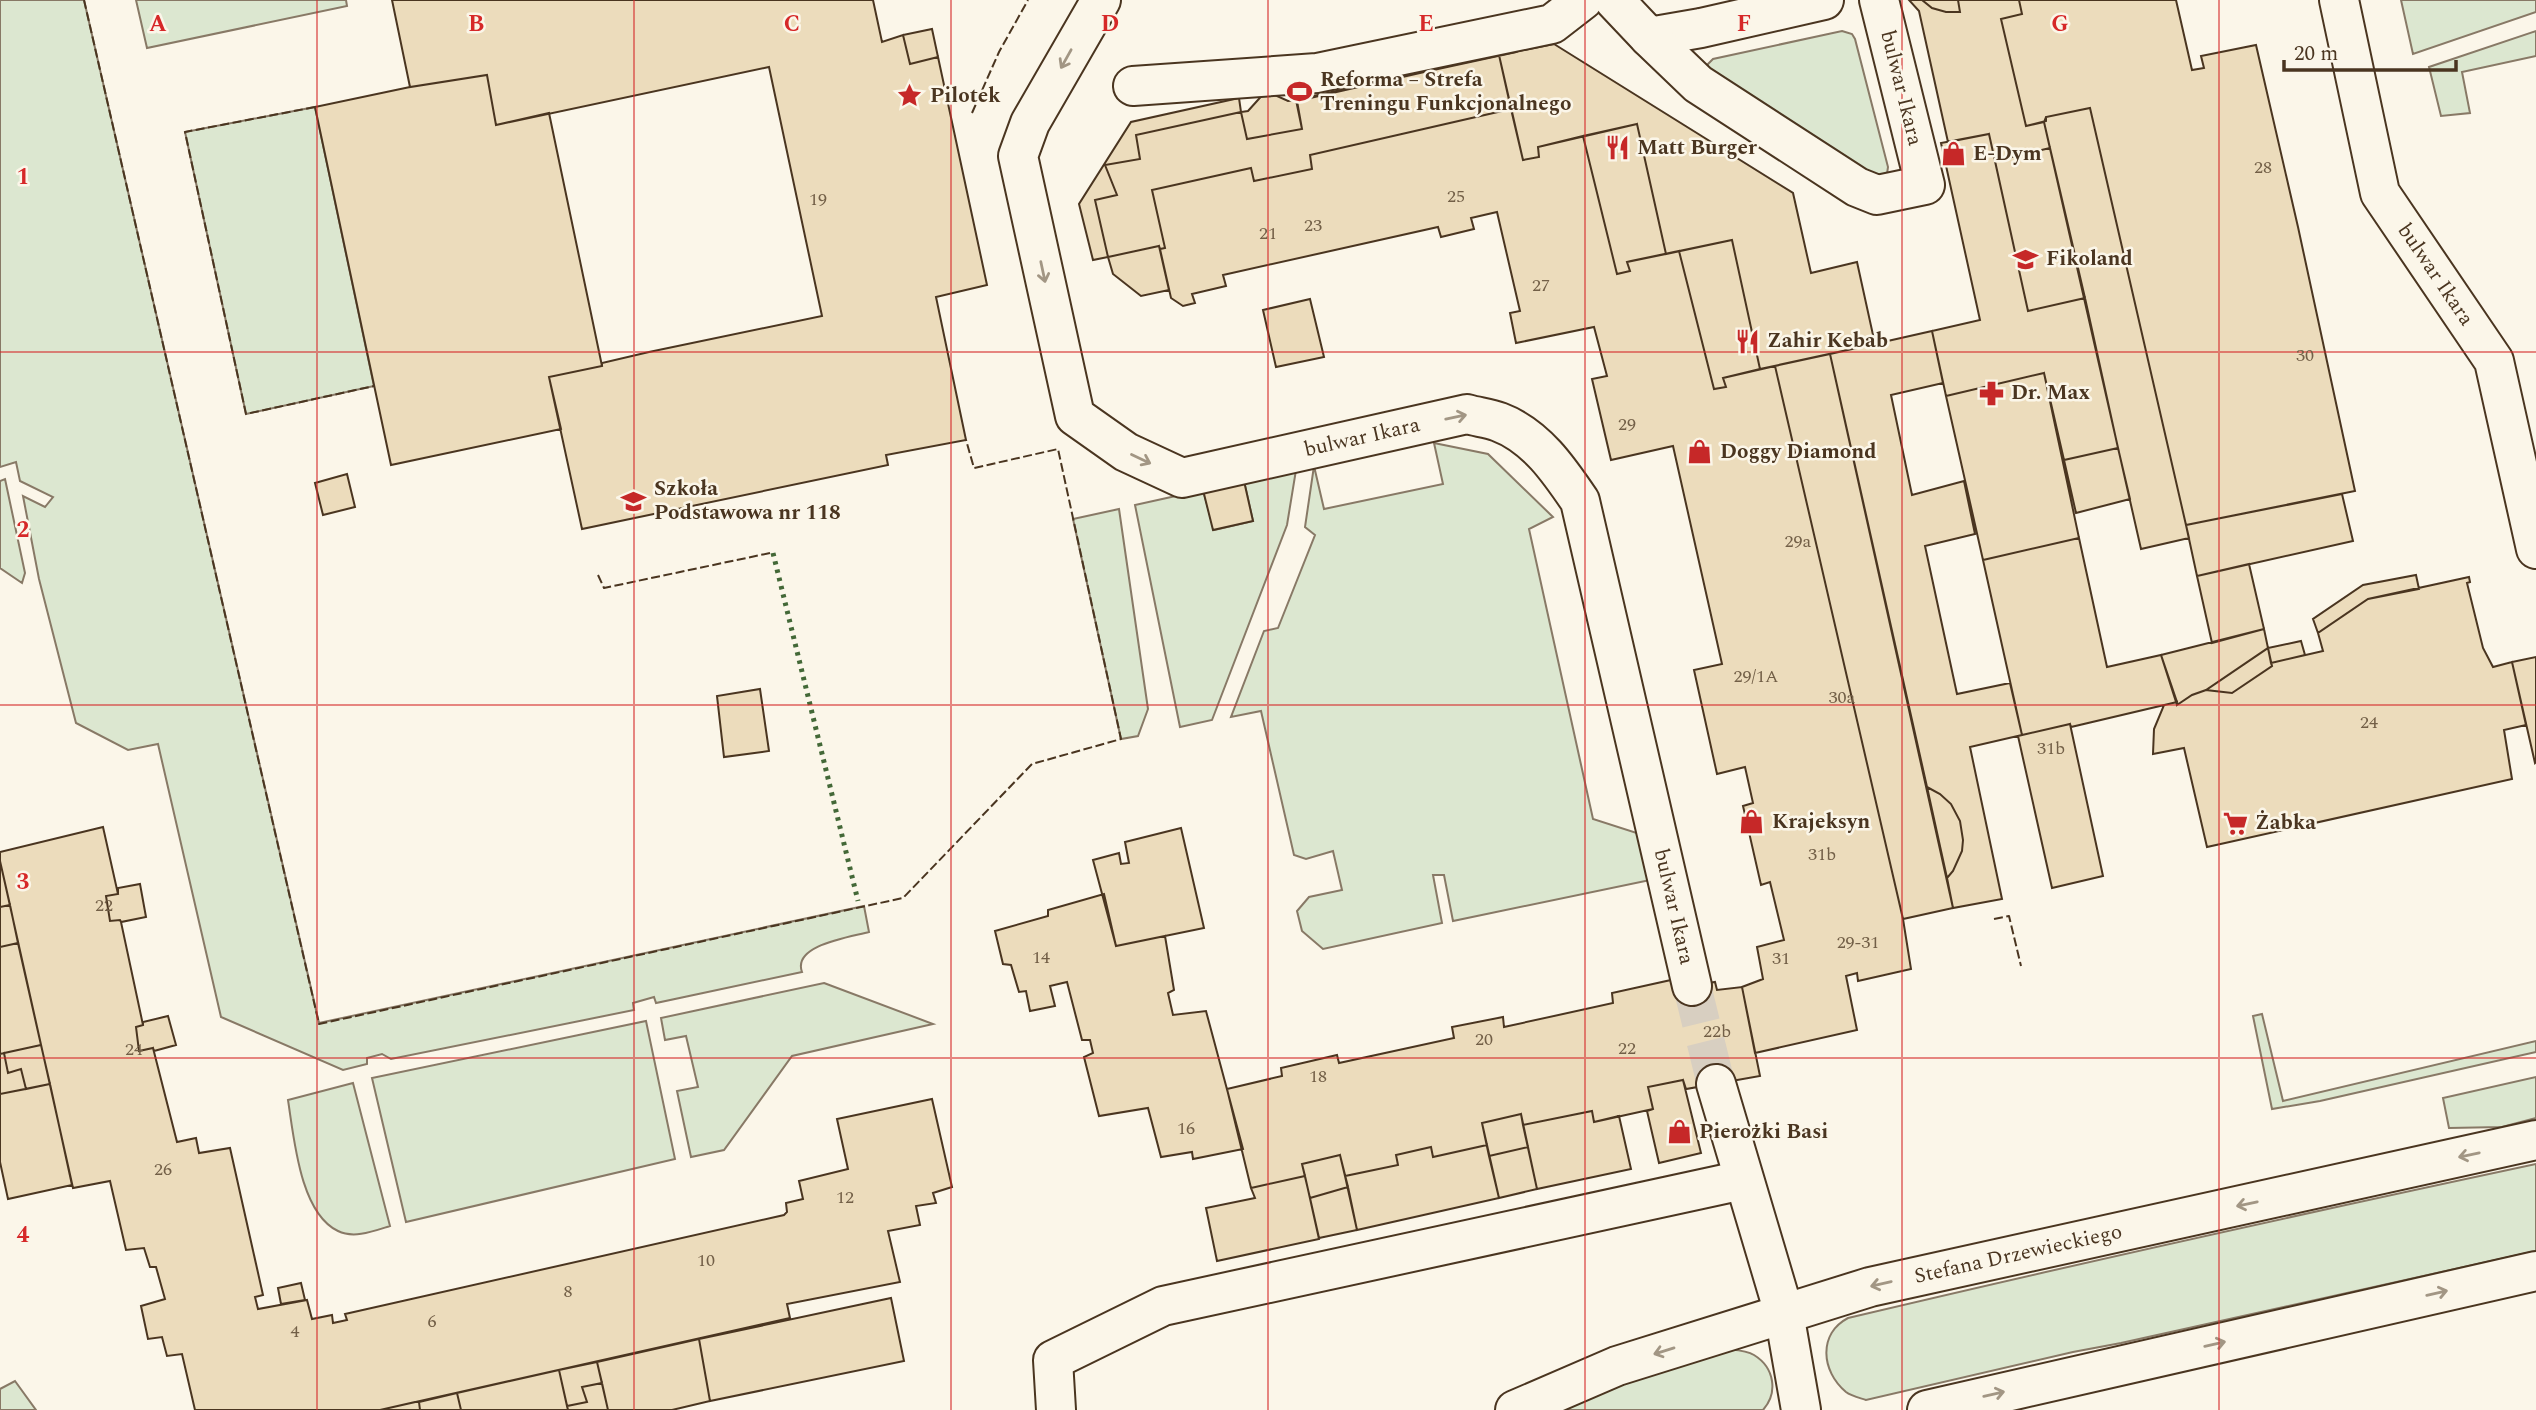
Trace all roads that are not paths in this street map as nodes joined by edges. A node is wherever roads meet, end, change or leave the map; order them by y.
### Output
1 (1101, 0) edge
2 (1583, 0) edge
3 (1614, 0) edge
4 (1824, 0) edge
5 (1879, 0) edge
6 (2339, 0) edge
7 (1649, 37) junction
8 (1133, 86) dead end
9 (2536, 549) edge
10 (1692, 986) tunnel mouth
11 (1716, 1084) tunnel mouth
12 (2536, 1140) edge
13 (1743, 1180) junction
14 (2536, 1270) edge
15 (1784, 1313) junction
16 (1056, 1410) edge
17 (1515, 1410) edge
18 (1801, 1410) edge
19 (1927, 1410) edge

1 -> 10 street, bulwar Ikara
2 - 8 street
3 - 7 street, bulwar Ikara
4 - 7 street
5 - 7 street, bulwar Ikara
6 - 9 street, bulwar Ikara
11 - 13 street
12 -> 15 street, Stefana Drzewieckiego
13 - 15 street
13 - 16 street
19 -> 14 street
15 -> 17 street, Stefana Drzewieckiego
15 - 18 street

